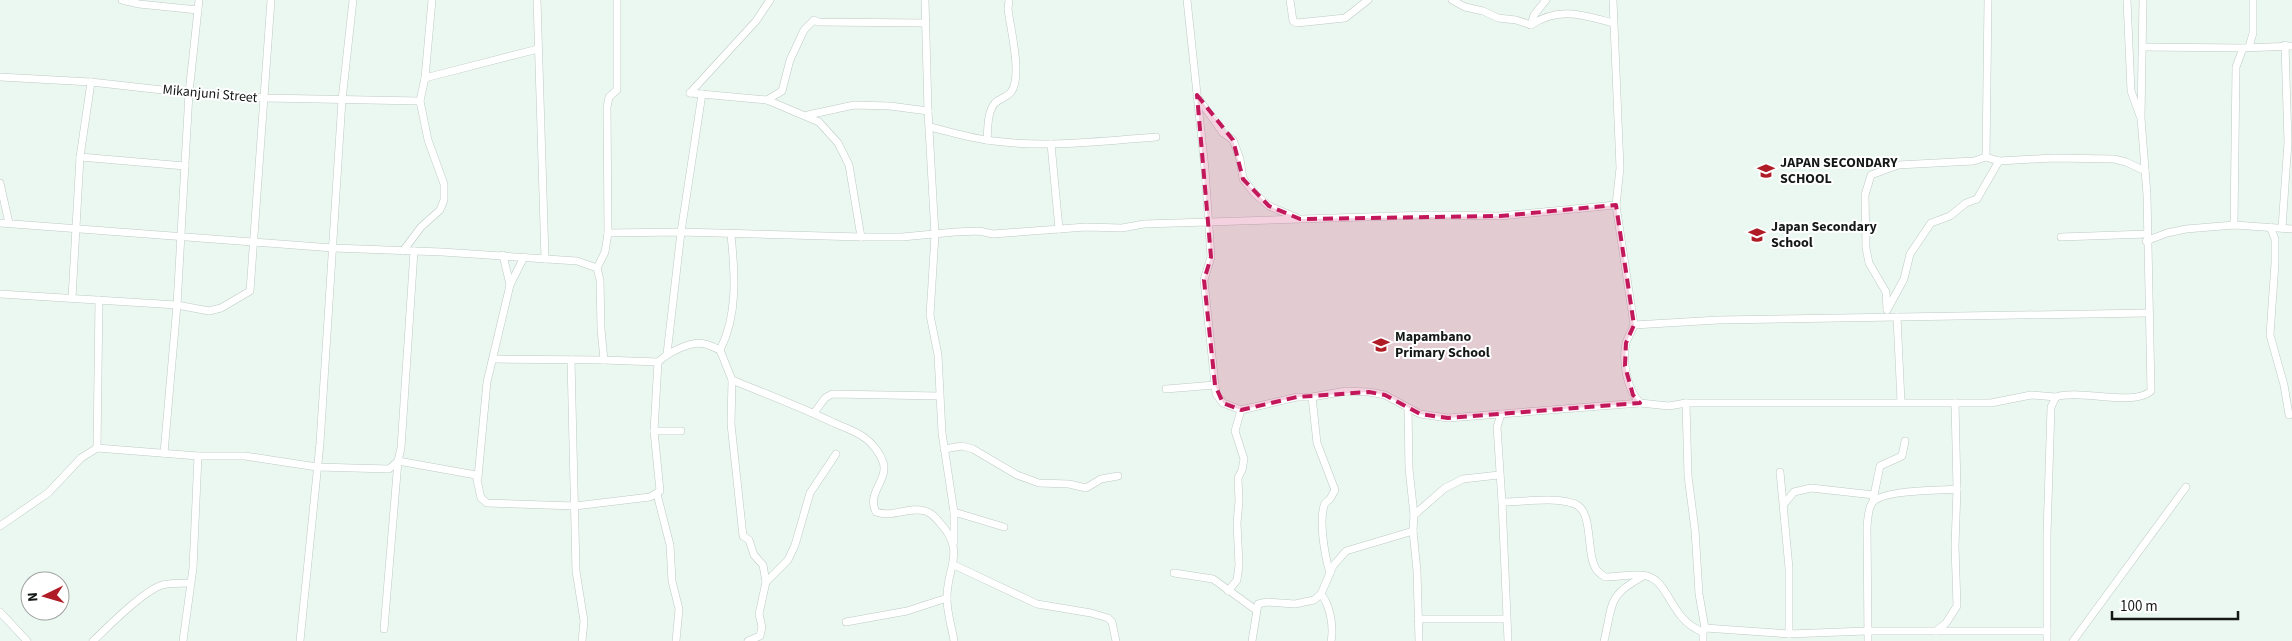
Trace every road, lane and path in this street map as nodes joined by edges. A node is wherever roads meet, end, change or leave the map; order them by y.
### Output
1 (122, 0) edge
2 (199, 0) edge
3 (271, 0) edge
4 (353, 0) edge
5 (432, 0) edge
6 (537, 0) edge
7 (617, 0) edge
8 (770, 0) edge
9 (925, 0) edge
10 (1009, 0) edge
11 (1187, 0) edge
12 (1290, 0) edge
13 (1368, 0) edge
14 (1452, 0) edge
15 (1546, 0) edge
16 (1613, 0) edge
17 (1988, 0) edge
18 (2127, 0) edge
19 (2143, 0) edge
20 (2253, 0) edge
21 (198, 10) junction
22 (926, 23) junction
23 (1613, 23) junction
24 (1531, 25) junction
25 (2288, 45) edge
26 (2143, 47) junction
27 (2246, 47) junction
28 (538, 49) junction
29 (0, 77) edge
30 (425, 78) junction
31 (91, 82) junction
32 (189, 93) junction
33 (702, 94) junction
34 (1197, 95) junction
35 (265, 98) junction
36 (342, 100) junction
37 (767, 100) junction
38 (420, 101) junction
39 (928, 111) junction
40 (808, 115) junction
41 (2141, 118) junction
42 (930, 127) junction
43 (1156, 137) dead end
44 (987, 140) junction
45 (1051, 144) junction
46 (1986, 157) junction
47 (80, 158) junction
48 (1999, 162) junction
49 (185, 166) junction
50 (2145, 171) junction
51 (0, 183) edge
52 (1616, 205) junction
53 (1300, 219) junction
54 (0, 223) edge
55 (9, 223) junction
56 (1208, 223) junction
57 (2234, 225) junction
58 (2270, 227) junction
59 (2282, 228) junction
60 (76, 229) junction
61 (1059, 229) junction
62 (2292, 229) edge
63 (681, 232) junction
64 (608, 233) junction
65 (935, 234) junction
66 (731, 235) junction
67 (180, 236) junction
68 (861, 237) junction
69 (2061, 237) dead end
70 (2147, 237) junction
71 (254, 242) junction
72 (333, 248) junction
73 (403, 251) junction
74 (414, 251) junction
75 (503, 255) junction
76 (524, 257) junction
77 (545, 258) junction
78 (597, 268) junction
79 (510, 285) junction
80 (0, 294) edge
81 (72, 298) junction
82 (99, 300) junction
83 (177, 305) junction
84 (1887, 309) junction
85 (2148, 313) junction
86 (1886, 318) junction
87 (1897, 318) junction
88 (1634, 325) junction
89 (720, 350) junction
90 (667, 354) junction
91 (493, 359) junction
92 (571, 360) junction
93 (604, 360) junction
94 (658, 362) junction
95 (732, 380) junction
96 (1214, 385) junction
97 (1166, 388) dead end
98 (939, 396) junction
99 (1312, 397) junction
100 (2056, 398) junction
101 (1901, 402) junction
102 (1686, 403) junction
103 (1955, 403) junction
104 (1640, 404) junction
105 (1408, 408) junction
106 (1241, 410) junction
107 (814, 413) junction
108 (1501, 414) junction
109 (2289, 415) dead end
110 (654, 431) junction
111 (681, 431) dead end
112 (1905, 441) dead end
113 (97, 448) junction
114 (944, 449) junction
115 (164, 453) junction
116 (836, 454) dead end
117 (198, 456) junction
118 (398, 462) junction
119 (317, 466) junction
120 (1780, 472) dead end
121 (1499, 475) junction
122 (1118, 476) dead end
123 (478, 478) junction
124 (2186, 486) dead end
125 (1957, 489) junction
126 (657, 494) junction
127 (1873, 498) junction
128 (1502, 502) junction
129 (1784, 504) junction
130 (575, 506) junction
131 (954, 512) junction
132 (1414, 515) junction
133 (0, 526) edge
134 (1004, 527) dead end
135 (1413, 531) junction
136 (954, 544) junction
137 (954, 565) junction
138 (1174, 573) dead end
139 (1330, 574) junction
140 (1644, 576) junction
141 (766, 582) junction
142 (189, 583) junction
143 (1228, 591) junction
144 (1321, 594) junction
145 (947, 598) junction
146 (1256, 610) junction
147 (0, 612) edge
148 (1418, 618) junction
149 (1506, 619) junction
150 (846, 622) dead end
151 (384, 629) dead end
152 (1704, 630) junction
153 (1866, 630) junction
154 (1936, 631) junction
155 (2047, 631) junction
156 (1789, 634) junction
157 (27, 641) edge
158 (93, 641) edge
159 (183, 641) edge
160 (300, 641) edge
161 (582, 641) edge
162 (676, 641) edge
163 (748, 641) edge
164 (954, 641) edge
165 (1116, 641) edge
166 (1252, 641) edge
167 (1331, 641) edge
168 (1418, 641) edge
169 (1508, 641) edge
170 (1604, 641) edge
171 (1703, 641) edge
172 (1868, 641) edge
173 (2047, 641) edge
174 (2073, 641) edge

1 - 21 street
2 - 21 street
3 - 35 street
4 - 36 street
5 - 30 street
6 - 28 street
7 - 64 street
8 - 33 street
9 - 22 street
10 - 44 street
11 - 34 street
12 - 13 street
14 - 24 street
15 - 24 street
16 - 23 street
17 - 46 street
18 - 41 street
19 - 26 street
20 - 27 street
21 - 32 street
22 - 37 street
22 - 39 street
23 - 24 street
23 - 52 street
25 - 27 street
25 - 59 street
26 - 27 street
26 - 41 street
27 - 57 street
28 - 30 street
28 - 77 street
29 - 31 street, Mikanjuni Street
30 - 38 street
31 - 32 street, Mikanjuni Street
31 - 47 street
32 - 35 street, Mikanjuni Street
32 - 49 street
33 - 37 street
33 - 63 street
34 - 53 street
34 - 56 street
35 - 36 street, Mikanjuni Street
35 - 71 street
36 - 38 street, Mikanjuni Street
36 - 72 street
37 - 40 street
38 - 73 street
39 - 40 street
39 - 42 street
40 - 68 street
41 - 50 street
42 - 44 street
42 - 65 street
43 - 45 street
44 - 45 street
45 - 61 street
46 - 48 street
46 - 84 street
47 - 49 street
47 - 60 street
48 - 50 street
48 - 84 street
49 - 67 street
50 - 70 street
51 - 55 street
52 - 53 street
52 - 88 street
53 - 56 street
54 - 55 street
55 - 60 street
56 - 61 street
56 - 96 street
57 - 58 street
57 - 70 street
58 - 59 street
58 - 109 street
59 - 62 street
60 - 67 street
60 - 81 street
61 - 65 street
63 - 64 street
63 - 66 street
63 - 90 street
64 - 78 street
65 - 68 street
65 - 98 street
66 - 68 street
66 - 89 street
67 - 71 street
67 - 83 street
69 - 70 street
70 - 85 street
71 - 72 street
71 - 83 street
72 - 73 street
72 - 119 street
73 - 74 street
74 - 75 street
74 - 118 street
75 - 76 street
75 - 79 street
76 - 77 street
76 - 79 street
77 - 78 street
78 - 93 street
79 - 91 street
80 - 81 street
81 - 82 street
82 - 83 street
82 - 113 street
83 - 115 street
84 - 86 street
85 - 87 street
85 - 100 street
86 - 87 street
86 - 88 street
87 - 101 street
88 - 104 street
89 - 90 street
89 - 95 street
90 - 94 street
91 - 92 street
91 - 123 street
92 - 93 street
92 - 130 street
93 - 94 street
94 - 110 street
95 - 107 street
95 - 141 street
96 - 97 street
96 - 106 street
98 - 107 street
98 - 114 street
99 - 105 street
99 - 106 street
99 - 139 street
100 - 103 street
100 - 155 street
101 - 102 street
101 - 103 street
102 - 104 street
102 - 152 street
103 - 125 street
104 - 108 street
105 - 108 street
105 - 132 street
106 - 143 street
107 - 136 street
108 - 121 street
110 - 111 street
110 - 126 street
112 - 127 street
113 - 115 street
113 - 133 street
114 - 122 street
114 - 131 street
115 - 117 street
116 - 141 street
117 - 119 street
117 - 142 street
118 - 119 street
118 - 123 street
118 - 151 street
119 - 160 street
120 - 129 street
121 - 128 street
121 - 132 street
123 - 130 street
124 - 174 street
125 - 127 street
125 - 154 street
126 - 130 street
126 - 162 street
127 - 129 street
127 - 153 street
128 - 140 street
128 - 149 street
129 - 156 street
130 - 161 street
131 - 134 street
131 - 136 street
132 - 135 street
135 - 139 street
135 - 148 street
136 - 137 street
137 - 145 street
137 - 165 street
138 - 143 street
139 - 144 street
140 - 152 street
140 - 170 street
141 - 163 street
142 - 158 street
142 - 159 street
143 - 146 street
144 - 146 street
144 - 167 street
145 - 150 street
145 - 164 street
146 - 166 street
147 - 157 street
148 - 149 street
148 - 168 street
149 - 169 street
152 - 156 street
152 - 171 street
153 - 154 street
153 - 156 street
153 - 172 street
154 - 155 street
155 - 173 street

